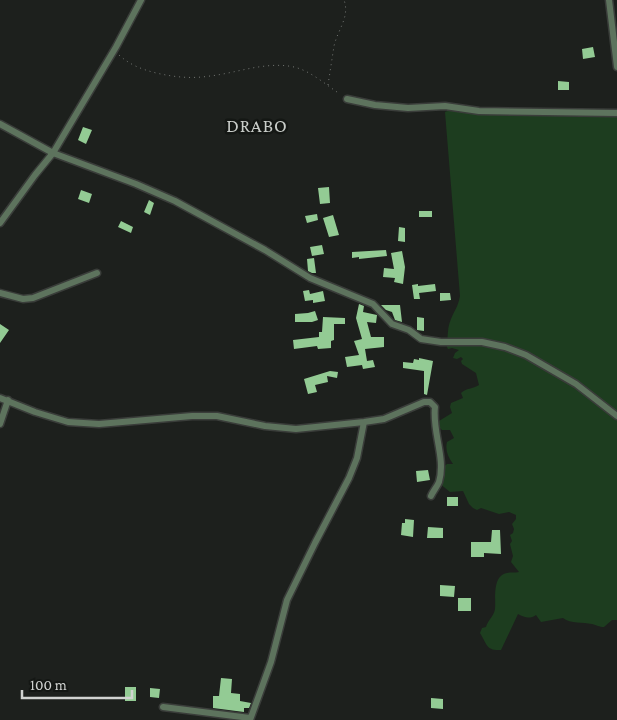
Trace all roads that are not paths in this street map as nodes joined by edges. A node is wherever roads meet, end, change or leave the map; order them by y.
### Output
1 (141, 0) edge
2 (609, 0) edge
3 (617, 67) edge
4 (347, 99) road end
5 (617, 113) edge
6 (0, 124) edge
7 (53, 153) junction
8 (0, 223) edge
9 (98, 273) dead end
10 (0, 293) edge
11 (0, 398) edge
12 (8, 400) junction
13 (617, 416) edge
14 (364, 422) junction
15 (0, 424) edge
16 (431, 496) dead end
17 (163, 707) dead end
18 (250, 719) edge

1 - 7 street
2 - 3 street
4 - 5 street
6 - 7 street
7 - 8 street
7 - 13 street
9 - 10 street
11 - 12 street
12 - 14 street
12 - 15 street
14 - 16 street
14 - 18 street
17 - 18 street

